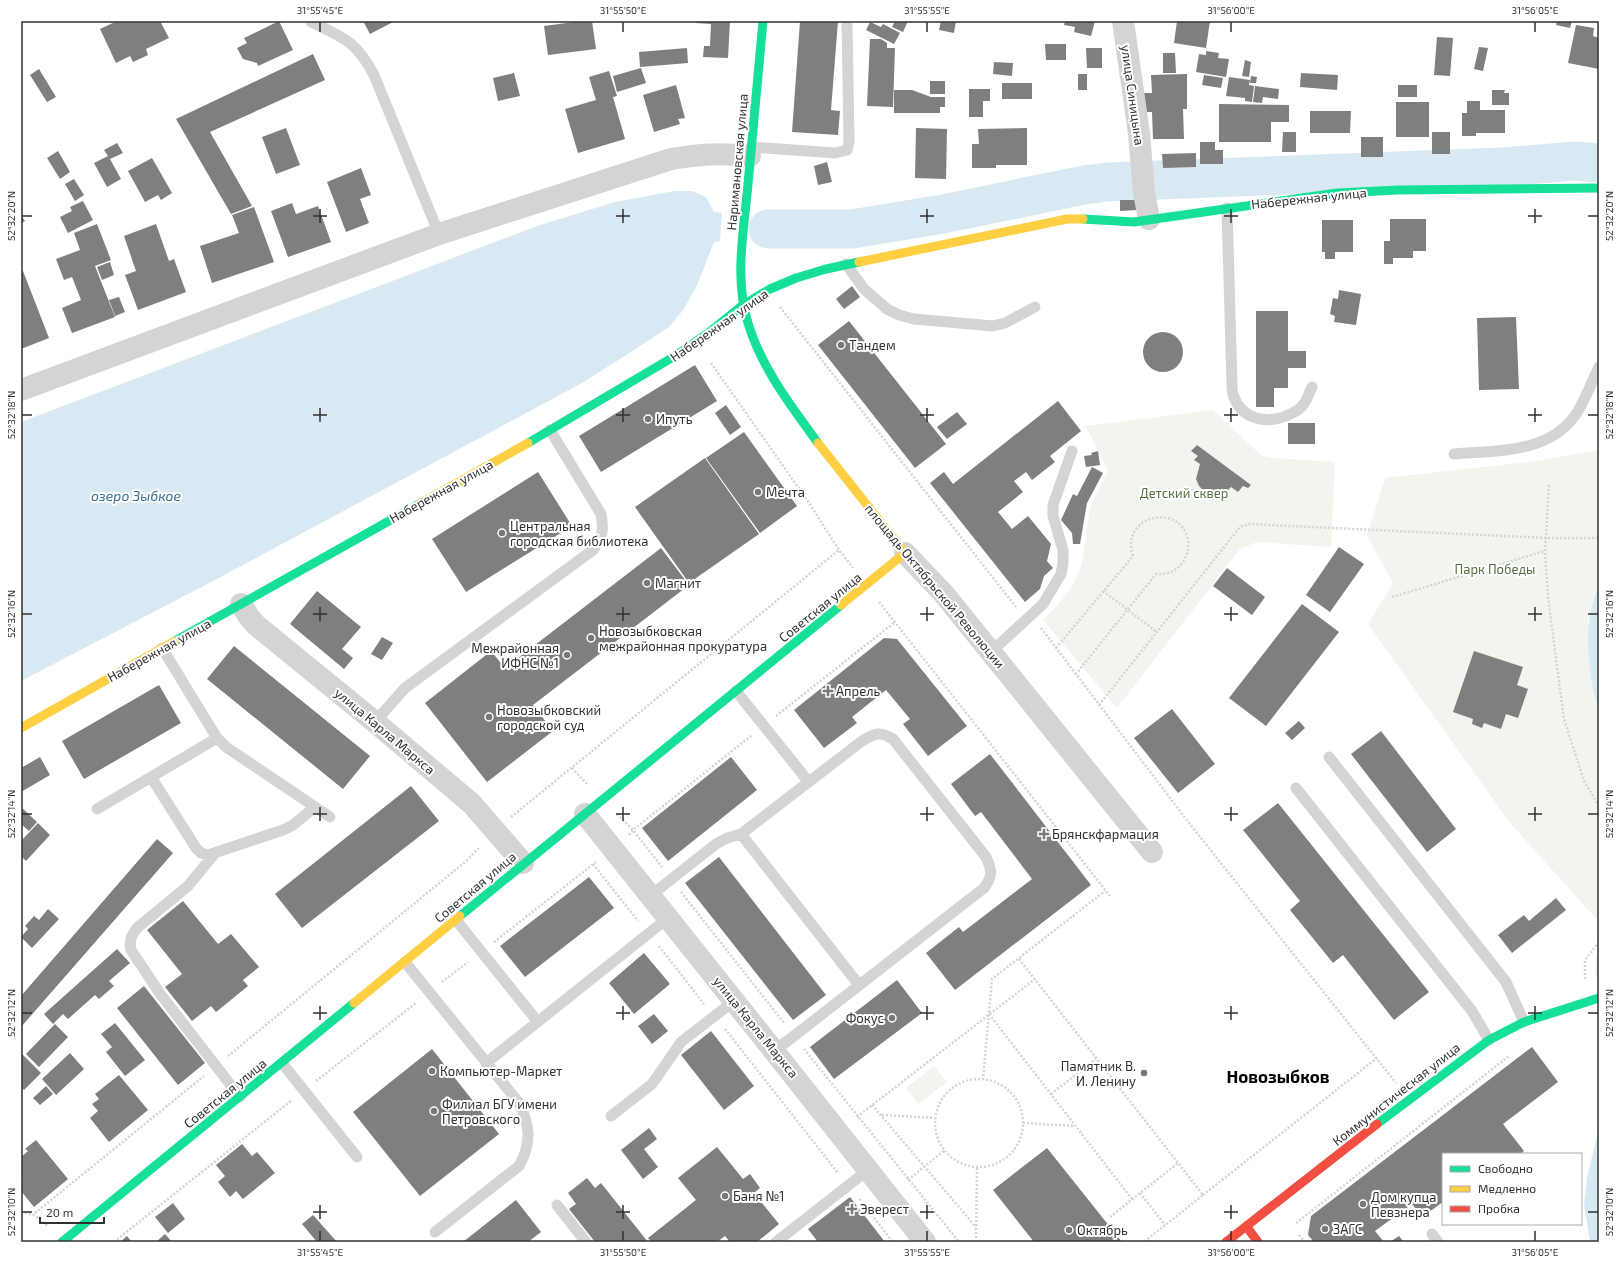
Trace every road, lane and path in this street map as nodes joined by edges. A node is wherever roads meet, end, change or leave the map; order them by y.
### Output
1 (763, 21) edge
2 (848, 21) edge
3 (1123, 21) edge
4 (311, 22) edge
5 (750, 152) junction
6 (1599, 188) edge
7 (1228, 208) junction
8 (1149, 219) junction
9 (439, 234) junction
10 (846, 264) junction
11 (779, 305) dead end
12 (743, 306) junction
13 (1035, 307) dead end
14 (711, 363) dead end
15 (1599, 367) edge
16 (1312, 387) dead end
17 (21, 390) edge
18 (550, 430) junction
19 (1072, 452) dead end
20 (1454, 454) dead end
21 (1549, 485) dead end
22 (1547, 538) junction
23 (1599, 538) edge
24 (839, 550) junction
25 (1545, 551) junction
26 (905, 553) junction
27 (867, 586) junction
28 (1103, 591) junction
29 (1392, 597) dead end
30 (241, 604) junction
31 (1128, 609) junction
32 (1029, 618) junction
33 (895, 622) junction
34 (1157, 632) junction
35 (162, 648) junction
36 (1056, 648) junction
37 (991, 652) junction
38 (1076, 674) junction
39 (736, 692) junction
40 (1099, 705) junction
41 (375, 722) junction
42 (26, 724) edge
43 (764, 726) junction
44 (217, 738) junction
45 (1329, 758) dead end
46 (572, 768) junction
47 (151, 777) junction
48 (808, 782) junction
49 (1296, 788) dead end
50 (603, 799) junction
51 (1599, 806) edge
52 (315, 807) junction
53 (97, 809) dead end
54 (585, 814) junction
55 (330, 817) dead end
56 (633, 830) junction
57 (496, 831) junction
58 (741, 834) junction
59 (613, 849) junction
60 (1152, 852) dead end
61 (215, 853) junction
62 (523, 863) junction
63 (593, 864) junction
64 (1105, 891) junction
65 (650, 896) junction
66 (1110, 896) dead end
67 (668, 918) junction
68 (456, 920) junction
69 (648, 933) junction
70 (1599, 942) edge
71 (481, 952) junction
72 (1019, 959) junction
73 (405, 962) junction
74 (1035, 979) junction
75 (859, 985) junction
76 (429, 992) junction
77 (1595, 999) edge
78 (734, 1001) junction
79 (989, 1014) junction
80 (714, 1016) junction
81 (538, 1022) junction
82 (1524, 1022) junction
83 (1489, 1040) junction
84 (774, 1050) junction
85 (1510, 1055) dead end
86 (1377, 1058) junction
87 (1096, 1059) junction
88 (282, 1063) junction
89 (486, 1063) junction
90 (1382, 1064) dead end
91 (216, 1066) junction
92 (983, 1080) junction
93 (304, 1090) junction
94 (1051, 1094) junction
95 (240, 1097) junction
96 (872, 1105) junction
97 (611, 1116) dead end
98 (881, 1116) junction
99 (857, 1117) dead end
100 (936, 1118) junction
101 (1023, 1123) junction
102 (1075, 1126) junction
103 (945, 1150) junction
104 (357, 1157) dead end
105 (1178, 1163) junction
106 (924, 1166) junction
107 (977, 1167) junction
108 (868, 1170) junction
109 (908, 1180) dead end
110 (848, 1185) junction
111 (1140, 1193) junction
112 (1203, 1195) junction
113 (1132, 1199) junction
114 (557, 1206) dead end
115 (21, 1212) edge
116 (35, 1213) dead end
117 (1110, 1217) dead end
118 (1296, 1223) dead end
119 (1165, 1225) junction
120 (1246, 1226) junction
121 (976, 1227) junction
122 (435, 1232) dead end
123 (1299, 1234) dead end
124 (63, 1242) edge
125 (114, 1242) edge
126 (586, 1242) edge
127 (776, 1242) edge
128 (893, 1242) edge
129 (925, 1242) edge
130 (976, 1242) edge
131 (1144, 1242) edge
132 (1226, 1242) edge
133 (1258, 1242) edge
134 (1305, 1242) edge

1 - 5 main road, Наримановская улица
2 - 5 lane
3 - 8 street, улица Синицына
4 - 9 lane
5 - 9 street
5 - 12 main road, Наримановская улица
6 - 7 main road, Набережная улица
7 - 8 main road, Набережная улица
7 - 16 lane
8 - 10 main road, Набережная улица
9 - 17 street
10 - 12 main road, Набережная улица
10 - 13 lane
11 - 32 path
12 - 18 main road, Набережная улица
12 - 26 main road, площадь Октябрьской Революции
14 - 24 path
15 - 20 lane
18 - 30 main road, Набережная улица
18 - 41 lane
19 - 32 lane
21 - 22 path
22 - 23 path
22 - 25 path
22 - 34 path
24 - 27 path
24 - 46 path
25 - 29 path
25 - 51 path
26 - 27 main road, Советская улица
26 - 37 street, площадь Октябрьской Революции
27 - 33 path
27 - 39 main road, Советская улица
28 - 31 path
28 - 31 path
28 - 36 path
30 - 35 main road, Набережная улица
30 - 41 street, улица Карла Маркса
31 - 34 path
31 - 38 path
32 - 36 path
32 - 37 lane
33 - 43 path
33 - 64 path
34 - 40 path
35 - 42 main road, Набережная улица
35 - 44 lane
36 - 38 path
37 - 60 street, площадь Октябрьской Революции
38 - 40 path
39 - 43 lane
39 - 50 main road, Советская улица
40 - 86 path
41 - 57 street, улица Карла Маркса
43 - 48 lane
43 - 56 path
44 - 47 lane
44 - 52 lane
45 - 82 lane
46 - 50 path
46 - 57 path
47 - 53 lane
47 - 61 lane
48 - 58 lane
48 - 75 lane
49 - 83 lane
50 - 54 main road, Советская улица
50 - 56 path
52 - 55 lane
52 - 61 lane
54 - 59 street, улица Карла Маркса
54 - 62 main road, Советская улица
56 - 59 path
57 - 62 street, улица Карла Маркса
57 - 91 path
58 - 65 lane
58 - 75 lane
59 - 63 path
59 - 65 street, улица Карла Маркса
61 - 91 lane
62 - 68 main road, Советская улица
63 - 69 path
63 - 71 path
64 - 66 path
64 - 72 path
65 - 67 street, улица Карла Маркса
67 - 69 lane
67 - 78 street, улица Карла Маркса
68 - 71 lane
68 - 73 main road, Советская улица
69 - 80 path
69 - 81 lane
70 - 77 path
71 - 76 path
71 - 81 lane
72 - 74 path
72 - 79 path
73 - 76 lane
73 - 88 main road, Советская улица
74 - 79 path
74 - 87 path
75 - 84 lane
76 - 89 lane
76 - 93 path
77 - 82 main road, Коммунистическая улица
78 - 80 lane
78 - 84 street, улица Карла Маркса
79 - 92 path
79 - 94 path
79 - 96 path
80 - 97 lane
80 - 110 path
81 - 89 lane
82 - 83 main road, Коммунистическая улица
83 - 120 main road, Коммунистическая улица
84 - 108 street, улица Карла Маркса
85 - 118 path
86 - 90 path
86 - 112 path
87 - 94 path
87 - 105 path
88 - 93 lane
88 - 95 main road, Советская улица
89 - 122 lane
91 - 95 lane
91 - 116 path
92 - 100 path
92 - 101 path
93 - 104 lane
93 - 125 path
94 - 102 path
95 - 124 main road, Советская улица
96 - 98 path
96 - 99 path
98 - 100 path
98 - 106 path
100 - 103 path
101 - 102 path
101 - 107 path
102 - 113 path
103 - 106 path
103 - 107 path
105 - 111 path
105 - 112 path
106 - 109 path
106 - 121 path
107 - 121 path
108 - 110 lane
108 - 129 street, улица Карла Маркса
110 - 127 lane
110 - 128 path
111 - 113 path
111 - 119 path
112 - 119 path
113 - 117 path
114 - 126 lane
115 - 124 path
119 - 131 path
120 - 132 main road, Коммунистическая улица
120 - 133 main road
121 - 130 path
123 - 134 path

